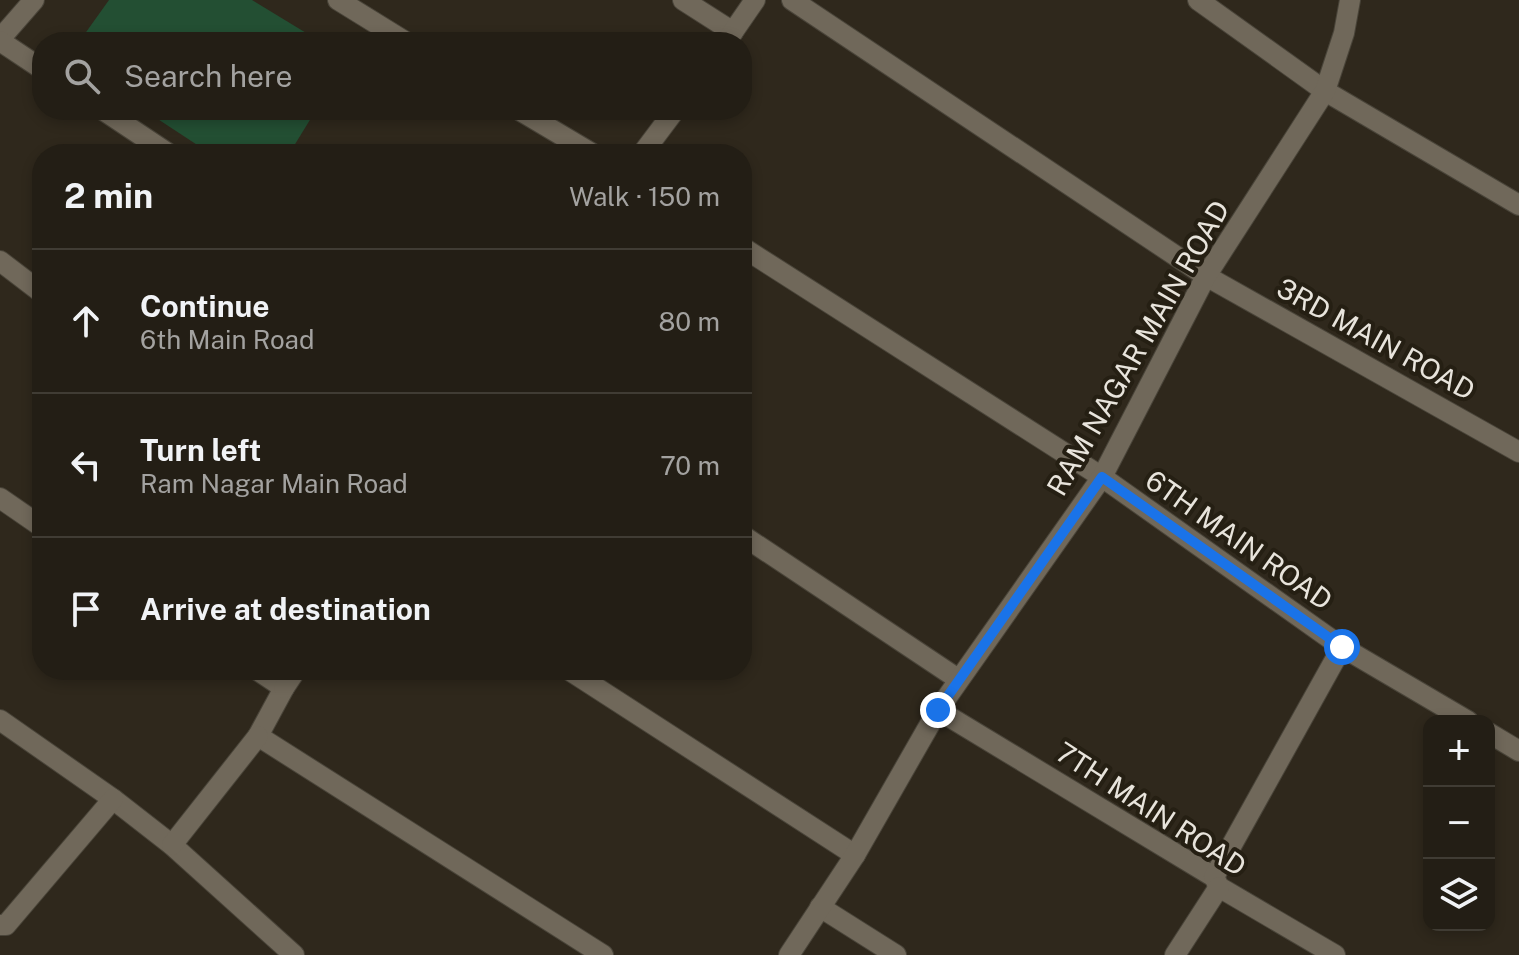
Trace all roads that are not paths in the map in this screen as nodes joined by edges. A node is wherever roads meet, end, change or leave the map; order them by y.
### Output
1 (34, 0) edge
2 (338, 0) edge
3 (683, 0) edge
4 (755, 0) edge
5 (792, 0) edge
6 (1198, 0) edge
7 (1350, 0) edge
8 (390, 32) edge
9 (724, 32) edge
10 (733, 32) edge
11 (0, 40) edge
12 (32, 62) edge
13 (1325, 91) junction
14 (118, 120) edge
15 (536, 120) edge
16 (668, 120) edge
17 (154, 144) edge
18 (576, 144) edge
19 (650, 144) edge
20 (1519, 205) edge
21 (752, 253) edge
22 (0, 261) edge
23 (1206, 276) junction
24 (32, 285) edge
25 (1519, 452) edge
26 (1102, 477) junction
27 (0, 498) edge
28 (32, 520) edge
29 (752, 542) edge
30 (1342, 647) junction
31 (958, 679) junction
32 (272, 680) edge
33 (289, 680) edge
34 (584, 680) edge
35 (284, 688) junction
36 (938, 710) junction
37 (1458, 715) edge
38 (0, 720) edge
39 (258, 736) junction
40 (1495, 737) edge
41 (1519, 751) edge
42 (113, 799) junction
43 (172, 845) junction
44 (855, 855) junction
45 (1216, 882) junction
46 (820, 907) junction
47 (0, 925) edge
48 (294, 955) edge
49 (603, 955) edge
50 (789, 955) edge
51 (896, 955) edge
52 (1175, 955) edge
53 (1335, 955) edge

1 - 11 street
2 - 8 street
3 - 9 street
4 - 10 street
5 - 23 street, 3RD MAIN ROAD
6 - 13 street
7 - 13 street, RAM NAGAR MAIN ROAD
11 - 12 street
13 - 20 street
13 - 23 street, RAM NAGAR MAIN ROAD
14 - 17 street
15 - 18 street
16 - 19 street
21 - 26 street, 6TH MAIN ROAD
22 - 24 street
23 - 25 street, 3RD MAIN ROAD
23 - 26 street, RAM NAGAR MAIN ROAD
26 - 30 street, 6TH MAIN ROAD
26 - 31 street, RAM NAGAR MAIN ROAD
27 - 28 street
29 - 31 street
30 - 37 street, 6TH MAIN ROAD
30 - 45 street
31 - 36 street, RAM NAGAR MAIN ROAD
32 - 35 street
33 - 35 street
34 - 44 street
35 - 39 street
36 - 44 street, RAM NAGAR MAIN ROAD
36 - 45 street, 7TH MAIN ROAD
38 - 42 street
39 - 43 street
39 - 49 street
40 - 41 street
42 - 43 street
42 - 47 street
43 - 48 street
44 - 46 street, RAM NAGAR MAIN ROAD
45 - 52 street
45 - 53 street, 7TH MAIN ROAD
46 - 50 street, RAM NAGAR MAIN ROAD
46 - 51 street

